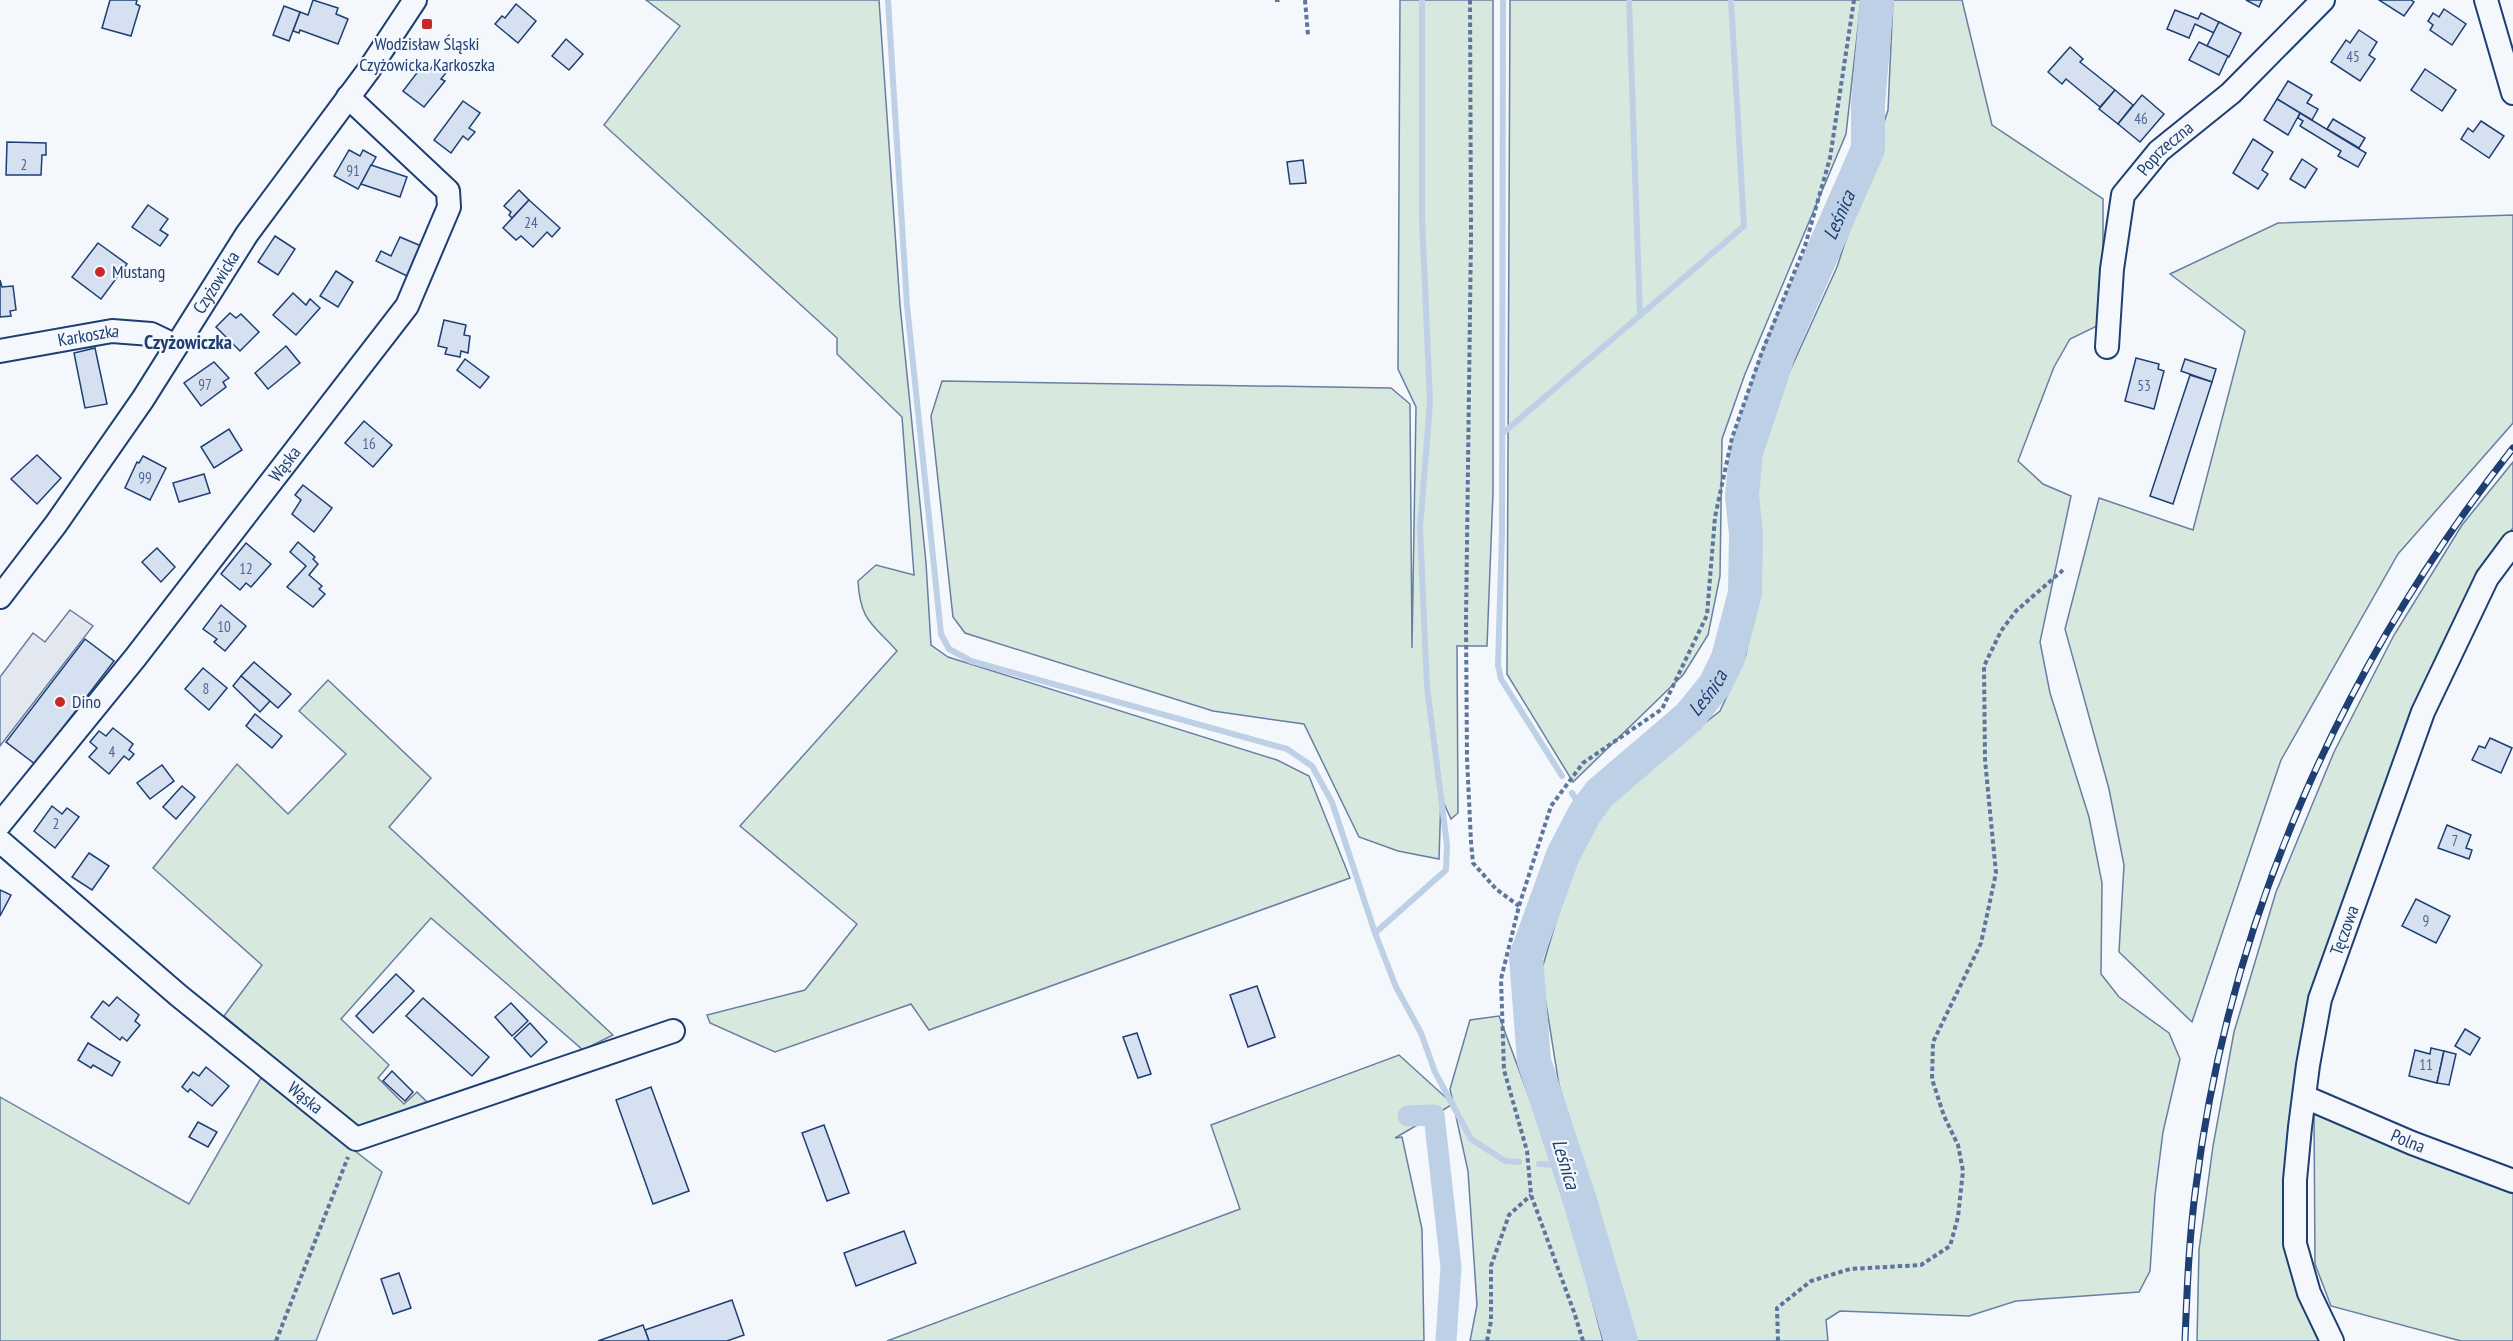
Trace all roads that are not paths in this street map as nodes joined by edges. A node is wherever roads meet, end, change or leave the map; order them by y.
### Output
1 (415, 0) edge
2 (2322, 0) edge
3 (2486, 0) edge
4 (2513, 93) edge
5 (348, 97) junction
6 (176, 346) junction
7 (2107, 347) dead end
8 (0, 351) edge
9 (2513, 543) edge
10 (0, 597) edge
11 (0, 824) edge
12 (0, 841) edge
13 (673, 1031) dead end
14 (2305, 1097) junction
15 (2513, 1181) edge
16 (2332, 1341) edge

1 - 5 street, Czyżowicka
2 - 7 street, Poprzeczna
3 - 4 street
5 - 6 street, Czyżowicka
5 - 11 street, Wąska
6 - 8 street, Karkoszka
6 - 10 street, Czyżowicka
9 - 14 street, Tęczowa
12 - 13 street, Wąska
14 - 15 street, Polna
14 - 16 street, Tęczowa

